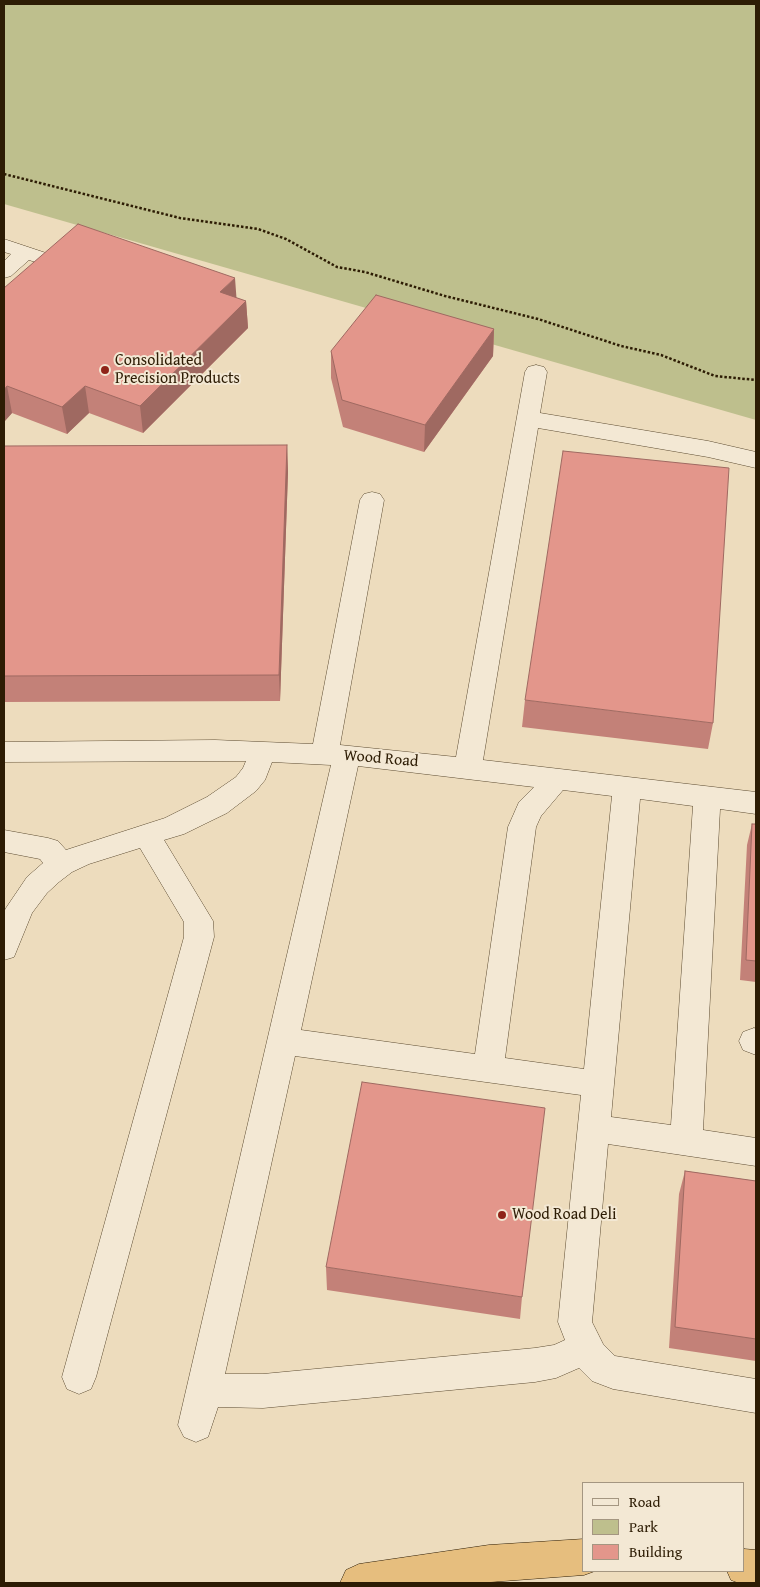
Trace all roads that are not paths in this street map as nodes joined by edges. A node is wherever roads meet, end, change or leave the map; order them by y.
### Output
1 (4, 244) edge
2 (26, 252) junction
3 (60, 264) edge
4 (4, 272) edge
5 (536, 372) dead end
6 (528, 419) junction
7 (756, 460) edge
8 (372, 500) dead end
9 (260, 751) junction
10 (4, 752) edge
11 (335, 755) junction
12 (468, 768) junction
13 (557, 779) junction
14 (626, 787) junction
15 (707, 797) junction
16 (756, 803) edge
17 (147, 836) junction
18 (4, 841) edge
19 (62, 864) junction
20 (4, 948) edge
21 (284, 1041) junction
22 (488, 1069) junction
23 (598, 1084) junction
24 (593, 1128) junction
25 (686, 1142) junction
26 (756, 1152) edge
27 (586, 1348) junction
28 (79, 1377) dead end
29 (204, 1389) junction
30 (756, 1396) edge
31 (196, 1425) dead end
32 (582, 1557) edge
33 (359, 1583) edge

1 - 2 street
2 - 3 street
2 - 4 street
5 - 6 street
6 - 7 street
6 - 12 street
8 - 11 street
9 - 10 street, Wood Road
9 - 11 street, Wood Road
9 - 17 street
11 - 12 street, Wood Road
11 - 21 street
12 - 13 street, Wood Road
13 - 14 street, Wood Road
13 - 22 street
14 - 15 street, Wood Road
14 - 23 street
15 - 16 street, Wood Road
15 - 25 street
17 - 19 street
17 - 28 street
18 - 19 street
19 - 20 street
21 - 22 street
21 - 29 street
22 - 23 street
23 - 24 street
24 - 25 street
24 - 27 street
25 - 26 street
27 - 29 street
27 - 30 street
29 - 31 street
32 - 33 highway

